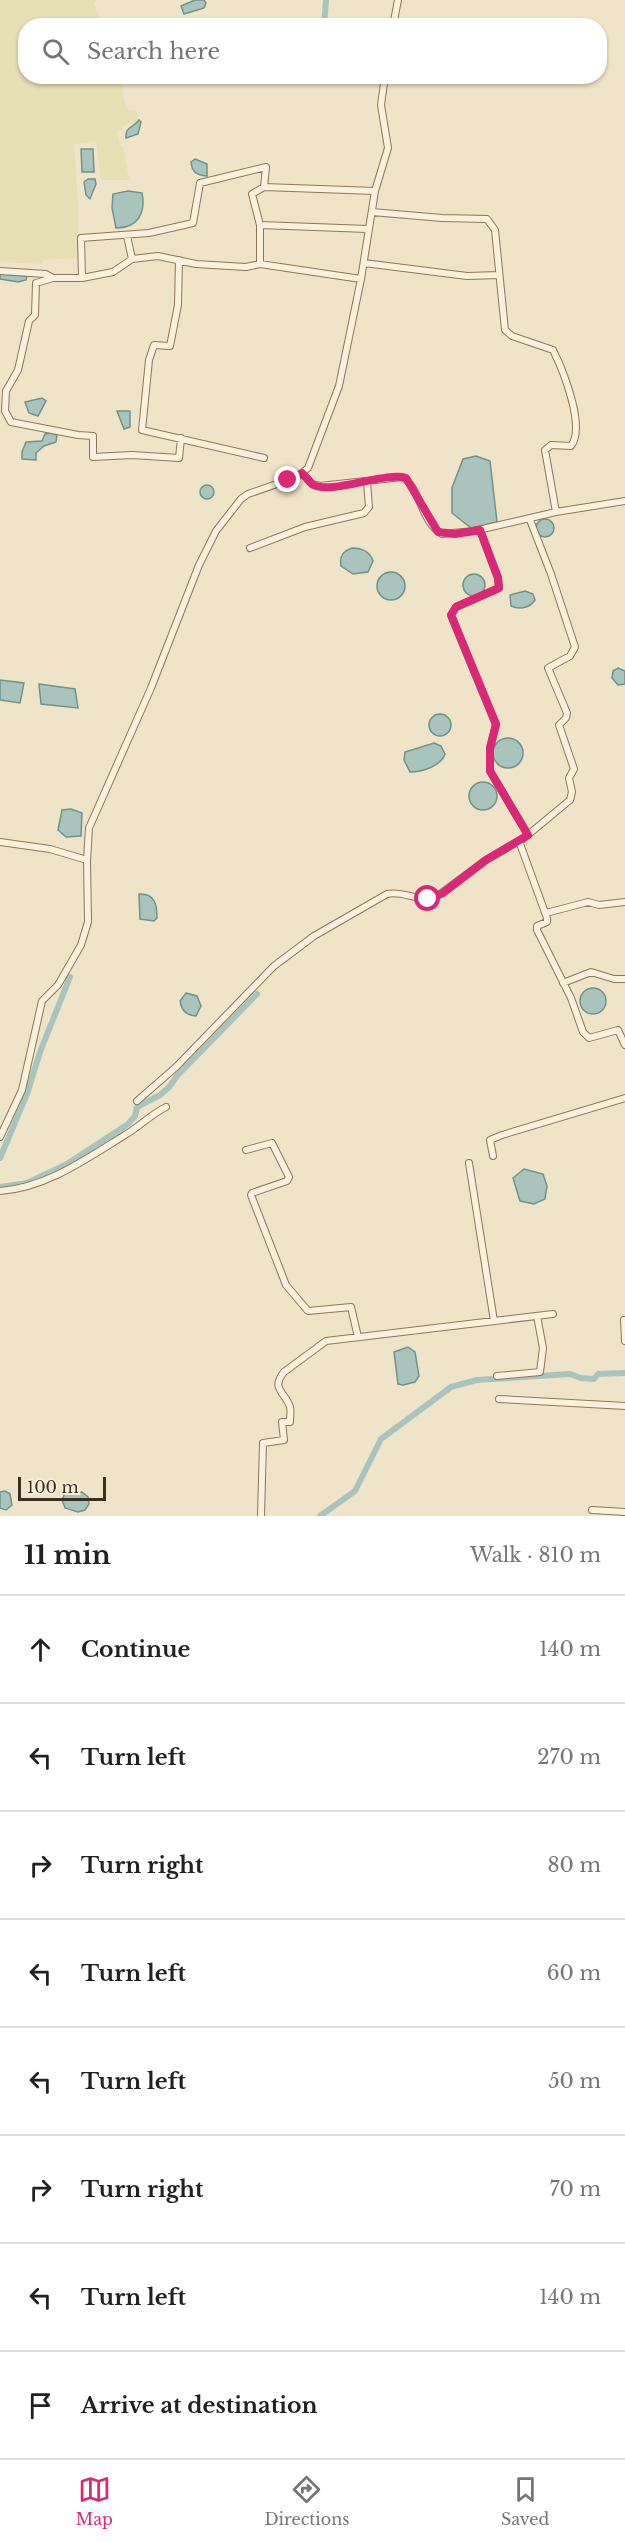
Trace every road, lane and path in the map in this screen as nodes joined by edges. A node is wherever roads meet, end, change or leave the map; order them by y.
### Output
1 (398, 0) edge
2 (395, 18) edge
3 (384, 84) edge
4 (264, 187) junction
5 (375, 191) junction
6 (372, 212) junction
7 (260, 225) junction
8 (368, 229) junction
9 (127, 236) junction
10 (132, 258) junction
11 (179, 260) junction
12 (364, 263) junction
13 (260, 264) junction
14 (0, 271) edge
15 (499, 275) junction
16 (53, 278) junction
17 (82, 278) junction
18 (361, 279) junction
19 (181, 438) junction
20 (264, 458) dead end
21 (304, 476) junction
22 (367, 482) junction
23 (625, 501) edge
24 (556, 512) junction
25 (530, 520) junction
26 (480, 530) junction
27 (250, 548) dead end
28 (528, 835) junction
29 (519, 841) junction
30 (0, 842) edge
31 (87, 860) junction
32 (625, 902) edge
33 (546, 913) junction
34 (625, 979) edge
35 (563, 983) junction
36 (625, 1045) edge
37 (625, 1098) edge
38 (137, 1101) dead end
39 (166, 1107) dead end
40 (0, 1137) edge
41 (246, 1150) dead end
42 (493, 1156) dead end
43 (469, 1163) dead end
44 (0, 1191) edge
45 (553, 1314) dead end
46 (537, 1316) junction
47 (624, 1320) edge
48 (494, 1321) junction
49 (358, 1337) junction
50 (625, 1341) edge
51 (497, 1376) dead end
52 (500, 1399) dead end
53 (625, 1406) edge
54 (592, 1510) dead end
55 (625, 1512) edge
56 (261, 1516) edge

1 - 2 street
3 - 5 street
4 - 5 street
4 - 7 street
4 - 9 street
5 - 6 street
6 - 8 street
6 - 15 street
7 - 8 street
7 - 13 street
8 - 12 street
9 - 10 street
9 - 17 street
10 - 11 street
10 - 17 street
11 - 13 street
11 - 19 street
12 - 15 street
12 - 18 street
13 - 18 street
14 - 16 street
15 - 24 street
16 - 17 street
16 - 19 street
18 - 21 street
19 - 20 street
21 - 22 street
21 - 31 street
22 - 26 street
22 - 27 street
23 - 24 street
24 - 25 street
25 - 26 street
25 - 28 street
26 - 28 street
28 - 29 street
29 - 33 street
29 - 38 street
30 - 31 street
31 - 40 street
32 - 33 street
33 - 35 street
34 - 35 street
35 - 36 street
37 - 42 street
39 - 44 street
41 - 49 street
43 - 48 street
45 - 46 street
46 - 48 street
46 - 51 street
47 - 50 street
48 - 49 street
49 - 56 street
52 - 53 street
54 - 55 street

